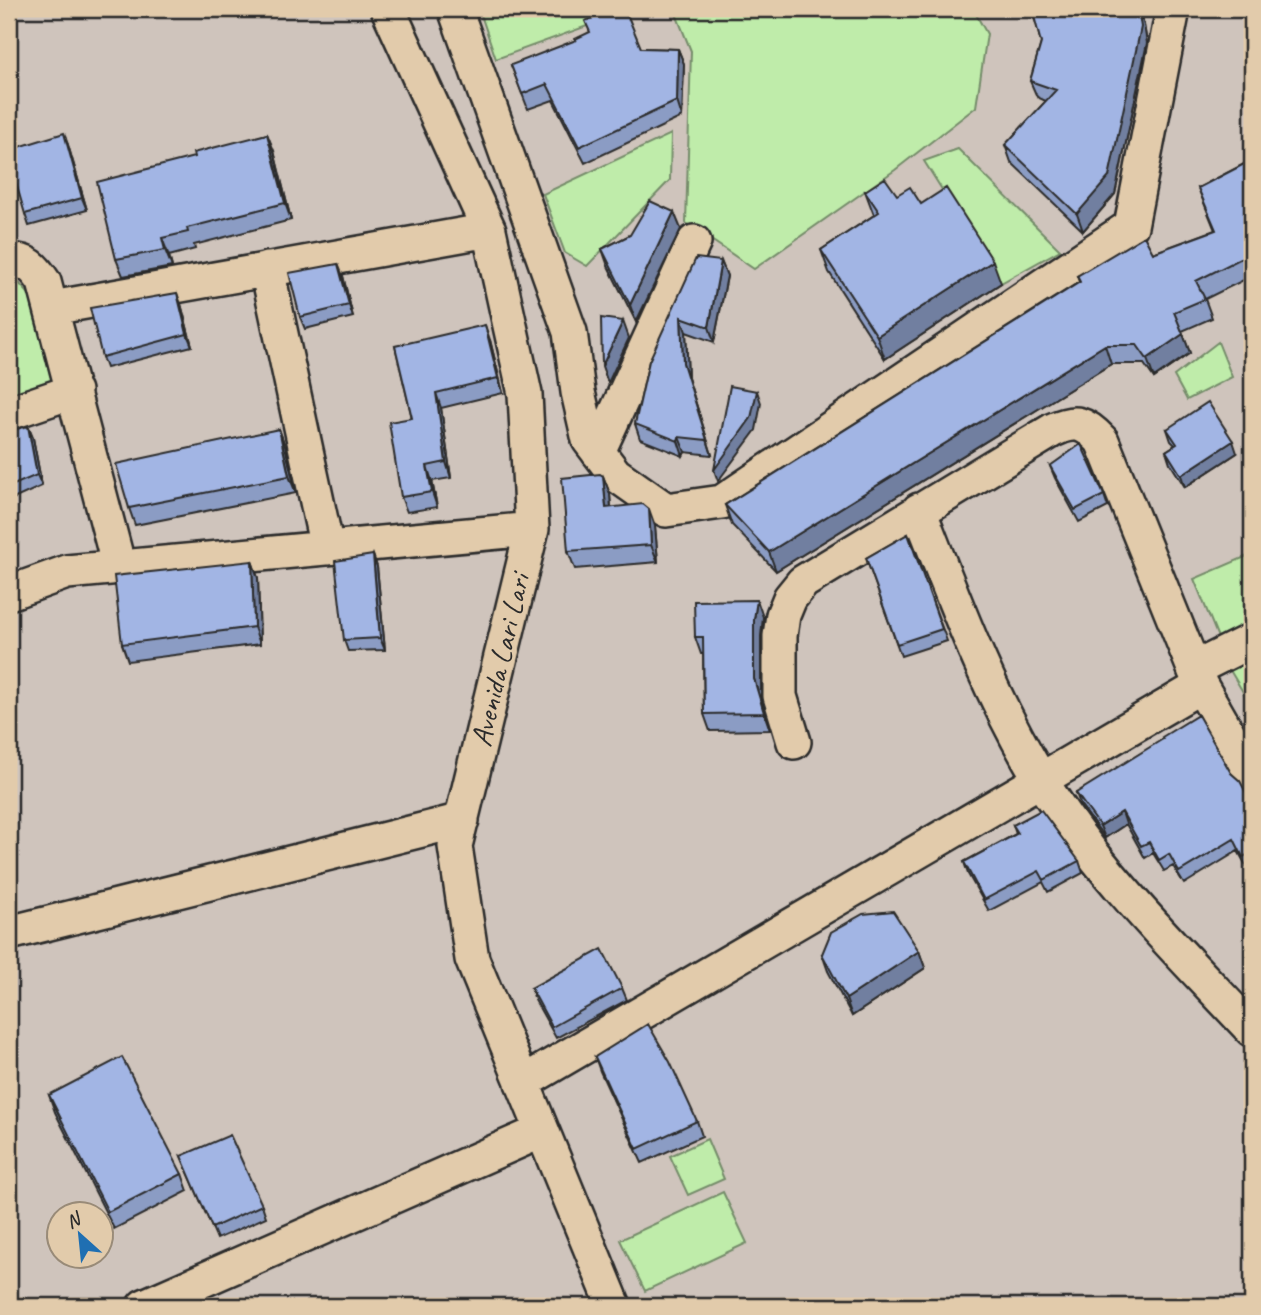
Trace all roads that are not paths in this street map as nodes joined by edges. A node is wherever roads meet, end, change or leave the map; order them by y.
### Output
1 (388, 9) edge
2 (455, 9) edge
3 (1173, 9) edge
4 (489, 230) junction
5 (694, 242) dead end
6 (9, 261) edge
7 (267, 269) junction
8 (52, 308) junction
9 (74, 391) junction
10 (578, 392) junction
11 (525, 394) junction
12 (9, 414) edge
13 (598, 452) junction
14 (919, 510) junction
15 (531, 529) junction
16 (327, 548) junction
17 (119, 567) junction
18 (9, 593) edge
19 (1252, 640) edge
20 (1198, 678) junction
21 (794, 742) dead end
22 (1252, 775) edge
23 (1041, 780) junction
24 (462, 820) junction
25 (9, 933) edge
26 (1252, 1031) edge
27 (522, 1083) junction
28 (542, 1131) junction
29 (144, 1306) edge
30 (614, 1306) edge

1 - 4 street, Avenida Lari Lari
2 - 10 street
3 - 13 street
4 - 7 street
4 - 11 street, Avenida Lari Lari
5 - 13 street
6 - 8 street
7 - 8 street
7 - 16 street
8 - 9 street
9 - 12 street
9 - 17 street
10 - 11 street
10 - 13 street
11 - 15 street, Avenida Lari Lari
14 - 20 street
14 - 21 street
14 - 23 street
15 - 16 street
15 - 24 street, Avenida Lari Lari
16 - 17 street
17 - 18 street
19 - 20 street
20 - 22 street
20 - 23 street
23 - 26 street
23 - 27 street
24 - 25 street
24 - 27 street, Avenida Lari Lari
27 - 28 street, Avenida Lari Lari
28 - 29 street
28 - 30 street, Avenida Lari Lari

